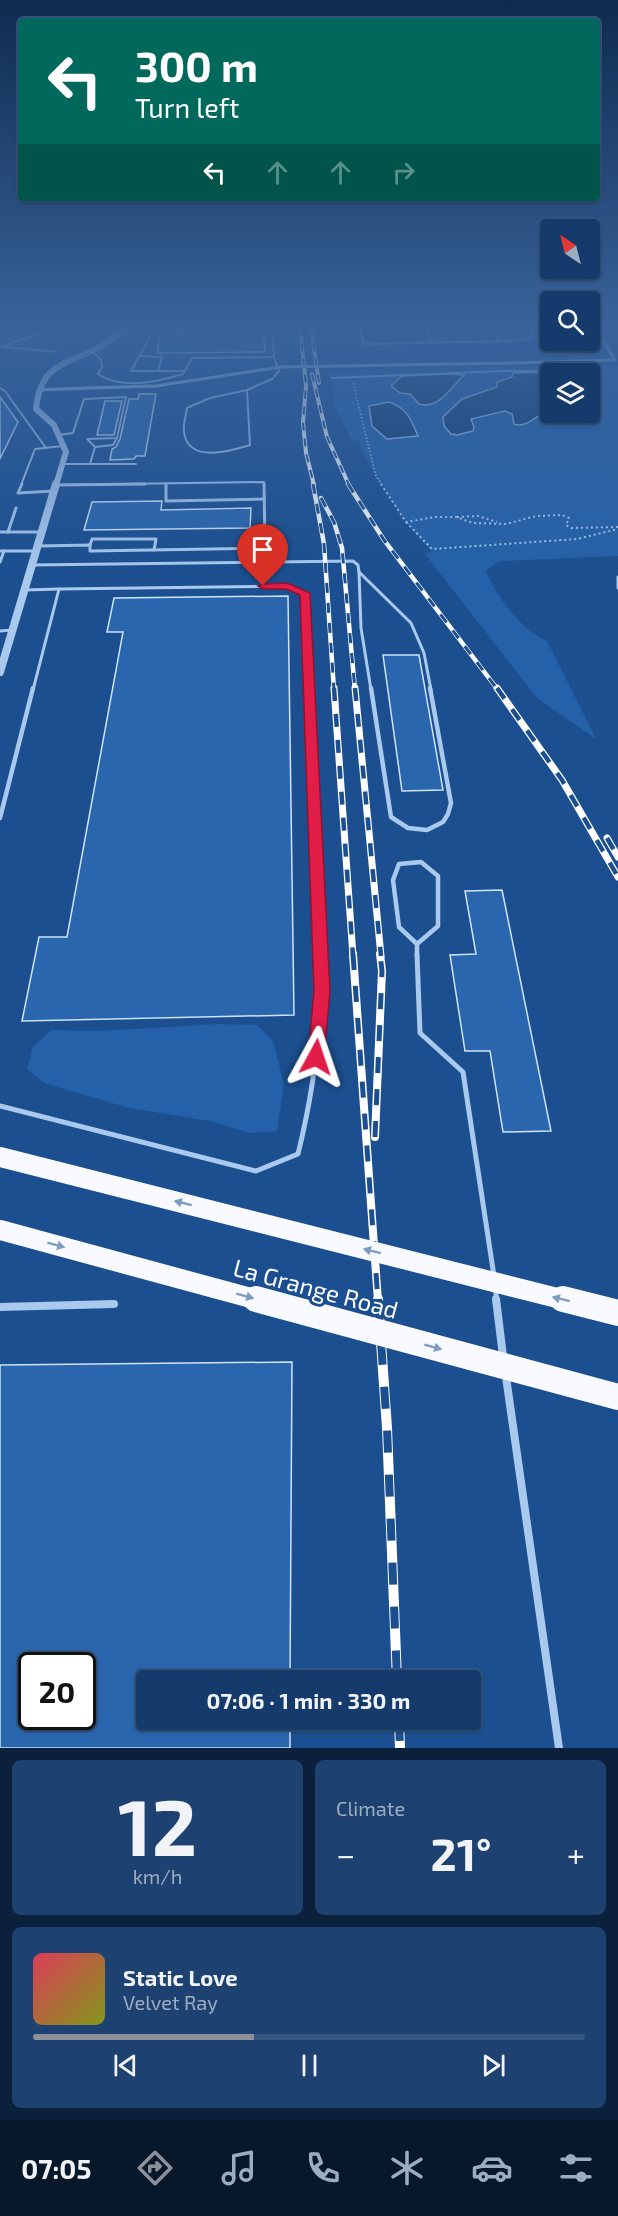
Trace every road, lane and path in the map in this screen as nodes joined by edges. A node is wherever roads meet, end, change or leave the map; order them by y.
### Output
1 (17, 409) edge
2 (36, 409) edge
3 (81, 409) edge
4 (123, 409) edge
5 (187, 409) edge
6 (248, 409) edge
7 (359, 409) edge
8 (73, 433) junction
9 (58, 435) junction
10 (117, 438) junction
11 (87, 439) junction
12 (63, 446) junction
13 (95, 447) junction
14 (46, 448) junction
15 (62, 464) junction
16 (90, 464) junction
17 (136, 464) dead end
18 (166, 483) junction
19 (55, 488) junction
20 (264, 498) junction
21 (16, 508) dead end
22 (456, 517) junction
23 (406, 522) junction
24 (499, 523) junction
25 (618, 528) edge
26 (0, 532) edge
27 (8, 532) junction
28 (42, 532) junction
29 (90, 545) junction
30 (37, 548) junction
31 (154, 550) junction
32 (2, 551) edge
33 (0, 562) edge
34 (32, 565) junction
35 (359, 572) junction
36 (618, 577) edge
37 (618, 588) edge
38 (59, 589) junction
39 (25, 590) junction
40 (13, 630) junction
41 (0, 631) edge
42 (0, 672) edge
43 (0, 817) edge
44 (417, 944) junction
45 (0, 1106) edge
46 (0, 1156) edge
47 (0, 1230) edge
48 (114, 1304) dead end
49 (0, 1307) edge
50 (618, 1313) edge
51 (618, 1397) edge
52 (559, 1748) edge

1 - 14 lane
2 - 9 street
3 - 8 lane
4 - 10 lane
5 - 6 lane
7 - 23 path
8 - 9 lane
8 - 11 lane
9 - 12 street
10 - 11 lane
10 - 13 lane
11 - 13 lane
12 - 14 lane
12 - 15 street
13 - 16 lane
14 - 19 lane
15 - 16 lane
15 - 19 street
16 - 17 lane
18 - 19 lane
18 - 20 lane
18 - 20 lane
19 - 28 street
20 - 31 lane
21 - 27 lane
22 - 23 path
22 - 24 path
22 - 24 path
23 - 25 path
24 - 25 path
26 - 27 lane
27 - 28 lane
28 - 30 street
29 - 30 lane
29 - 31 lane
29 - 31 lane
30 - 32 lane
30 - 34 street
32 - 33 lane
34 - 35 lane
34 - 39 street
35 - 35 lane
36 - 37 lane
38 - 39 lane
38 - 43 lane
38 - 45 lane
39 - 40 street
40 - 41 lane
40 - 42 street
44 - 44 lane
44 - 52 lane
50 -> 46 highway, bridge
47 -> 51 highway, La Grange Road, bridge
48 - 49 lane

